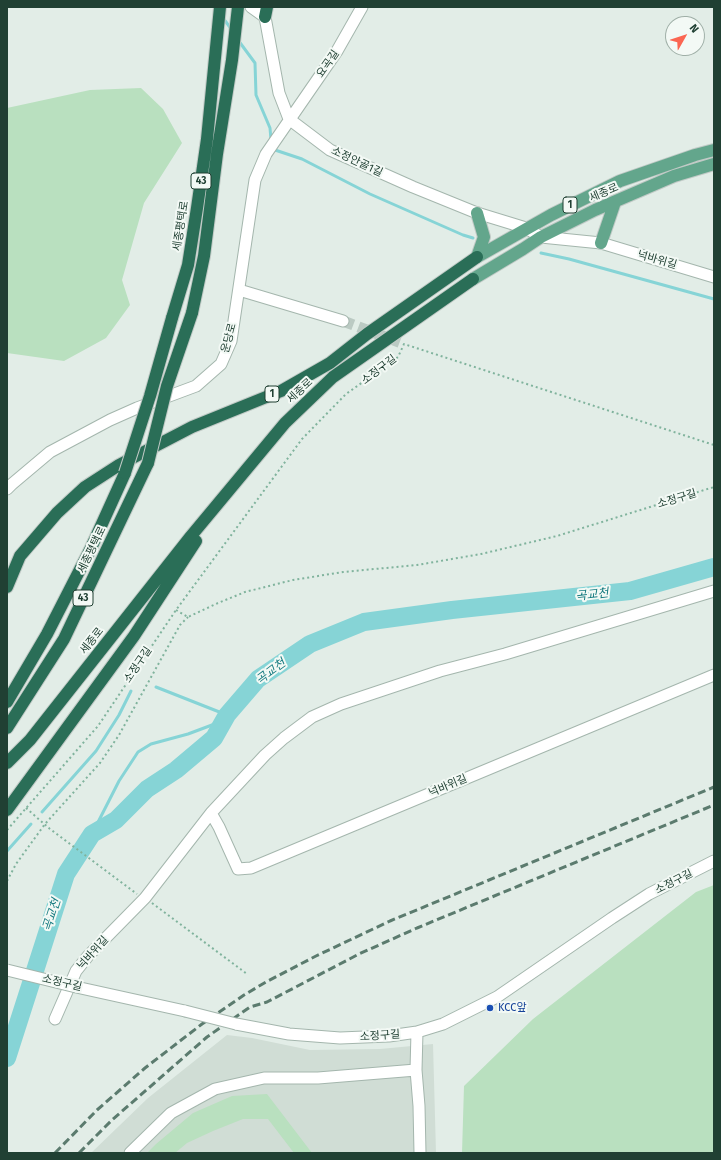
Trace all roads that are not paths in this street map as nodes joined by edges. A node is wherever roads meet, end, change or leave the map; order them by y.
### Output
1 (220, 7) edge
2 (238, 7) edge
3 (252, 7) edge
4 (362, 7) edge
5 (266, 12) edge
6 (289, 119) junction
7 (714, 150) edge
8 (714, 164) edge
9 (615, 202) junction
10 (477, 213) junction
11 (526, 228) junction
12 (541, 237) junction
13 (601, 243) junction
14 (477, 257) junction
15 (714, 277) edge
16 (473, 279) joint
17 (239, 290) junction
18 (343, 321) tunnel mouth
19 (233, 484) junction
20 (7, 489) edge
21 (57, 513) junction
22 (7, 565) edge
23 (7, 586) edge
24 (714, 591) edge
25 (714, 675) edge
26 (7, 702) edge
27 (7, 728) edge
28 (7, 763) edge
29 (7, 810) edge
30 (211, 813) junction
31 (714, 861) edge
32 (7, 970) edge
33 (55, 1019) dead end
34 (417, 1032) junction
35 (416, 1070) junction
36 (130, 1153) edge
37 (420, 1153) edge

1 - 26 highway, 세종평택로 / 43, bridge
2 - 27 highway, 세종평택로 / 43, bridge
3 - 5 street
4 - 6 street, 요곡길
5 - 6 street
6 - 10 street, 소정안골1길
6 - 17 street, 운당로
7 - 11 main road, 세종로 / 1
8 - 9 main road, 세종로 / 1
9 - 12 main road, 세종로 / 1
9 - 13 main road
10 - 11 street, 소정안골1길
10 - 14 main road
11 - 12 street, 소정안골1길
11 - 14 main road, 세종로 / 1
12 - 13 street, 넉바위길
12 - 16 main road, 세종로 / 1
13 - 15 street, 넉바위길
14 - 21 highway, 세종로 / 1
16 - 19 highway, 세종로 / 1
17 - 18 street
17 - 20 street, 운당로
19 - 28 highway, 세종로 / 1
19 - 29 highway
21 - 22 highway
21 - 23 highway, 세종로 / 1
24 - 30 street, 넉바위길
25 - 30 street, 넉바위길
30 - 33 street, 넉바위길
31 - 34 street, 소정구길
32 - 34 street, 소정구길, bridge
34 - 35 street
35 - 36 street
35 - 37 street

